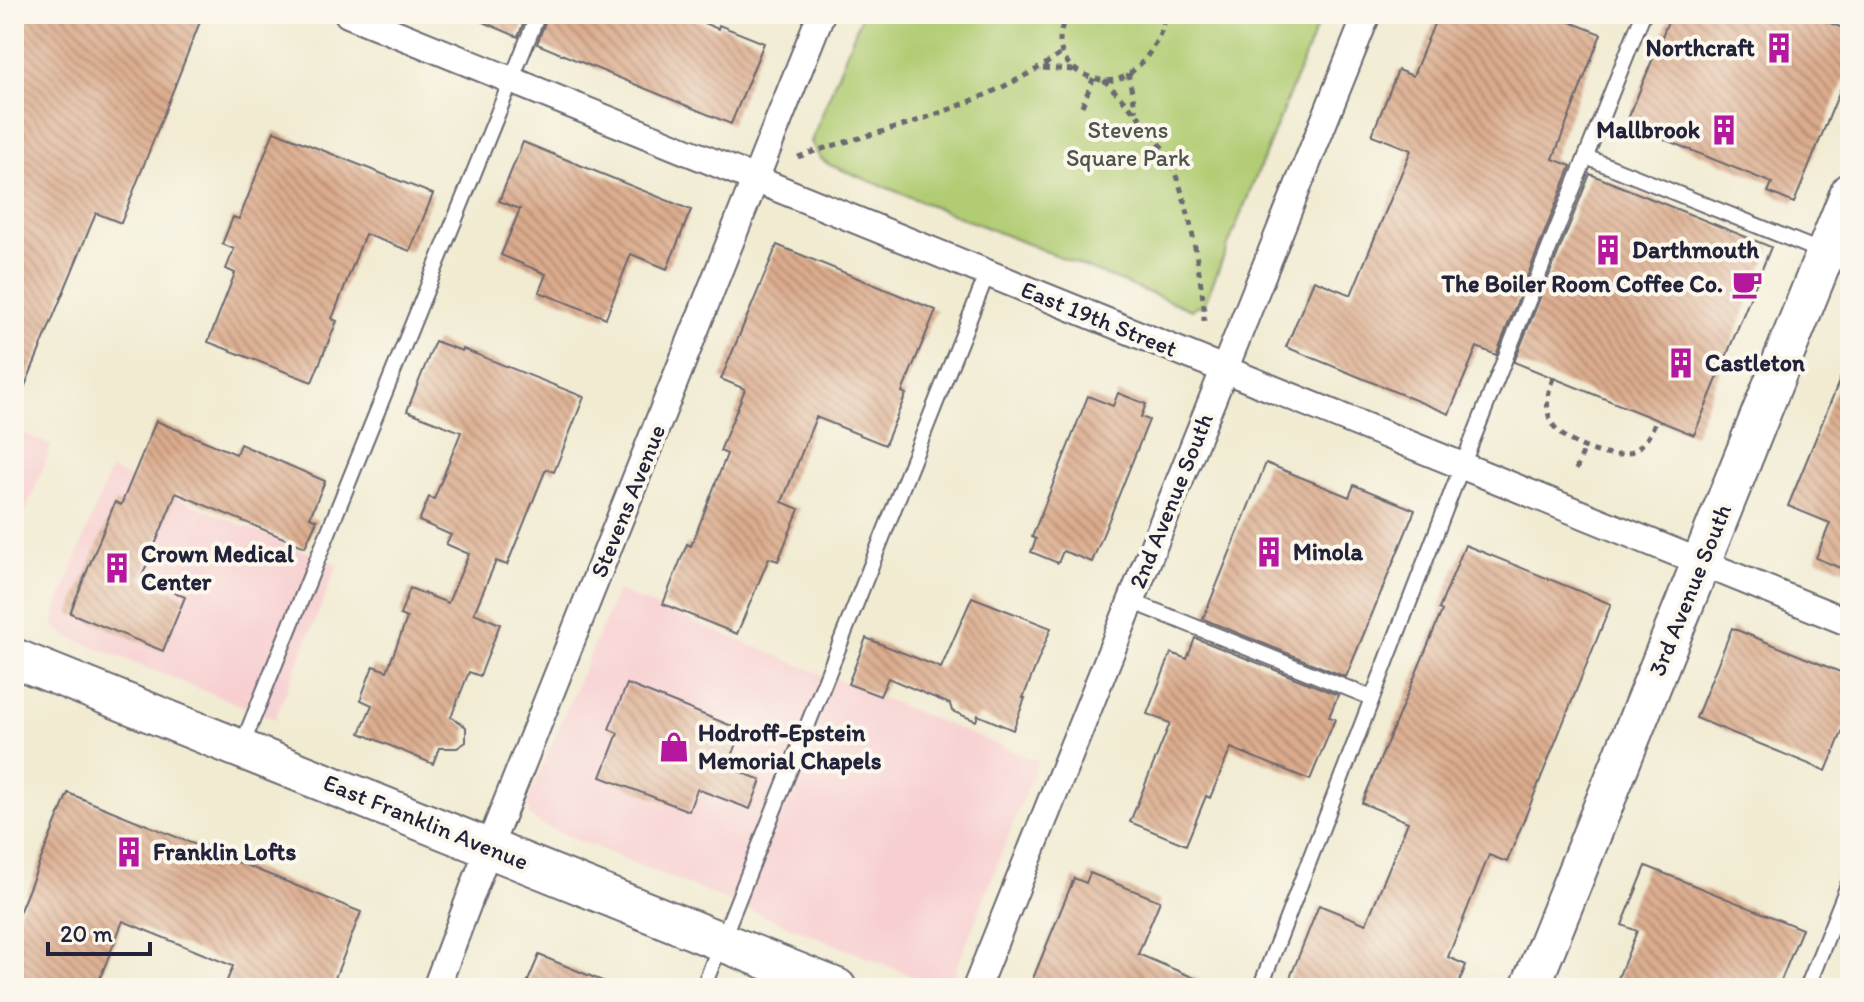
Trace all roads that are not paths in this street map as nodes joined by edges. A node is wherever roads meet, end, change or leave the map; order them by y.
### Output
1 (348, 14) edge
2 (538, 14) edge
3 (821, 14) edge
4 (1367, 14) edge
5 (1643, 14) edge
6 (511, 80) junction
7 (1586, 157) junction
8 (755, 179) junction
9 (1850, 192) edge
10 (1825, 253) junction
11 (987, 274) junction
12 (1224, 369) junction
13 (1462, 466) junction
14 (1701, 563) junction
15 (1131, 601) junction
16 (1850, 623) edge
17 (14, 658) edge
18 (1372, 698) junction
19 (241, 748) junction
20 (489, 847) junction
21 (1850, 880) edge
22 (721, 941) junction
23 (436, 988) edge
24 (703, 988) edge
25 (837, 988) edge
26 (976, 988) edge
27 (1260, 988) edge
28 (1530, 988) edge
29 (1807, 988) edge

1 - 6 street, East 19th Street
2 - 6 lane
3 - 8 street, Stevens Avenue
4 - 12 street, 2nd Avenue South
5 - 7 lane
6 - 8 street, East 19th Street
6 - 19 lane
7 - 10 lane
7 - 13 lane
8 - 11 street, East 19th Street
8 - 20 street, Stevens Avenue
9 - 10 main road, 3rd Avenue South
10 - 14 main road, 3rd Avenue South
11 - 12 street, East 19th Street
11 - 22 lane
12 - 13 street, East 19th Street
12 - 15 street, 2nd Avenue South
13 - 14 street, East 19th Street
13 - 18 lane
14 - 16 street, East 19th Street
14 - 28 main road, 3rd Avenue South
15 - 18 lane
15 - 26 street, 2nd Avenue South
17 - 19 main road, East Franklin Avenue
18 - 27 lane
19 - 20 main road, East Franklin Avenue
20 - 22 main road, East Franklin Avenue
20 - 23 street, Stevens Avenue
21 - 29 lane
22 - 24 lane
22 - 25 main road, East Franklin Avenue

